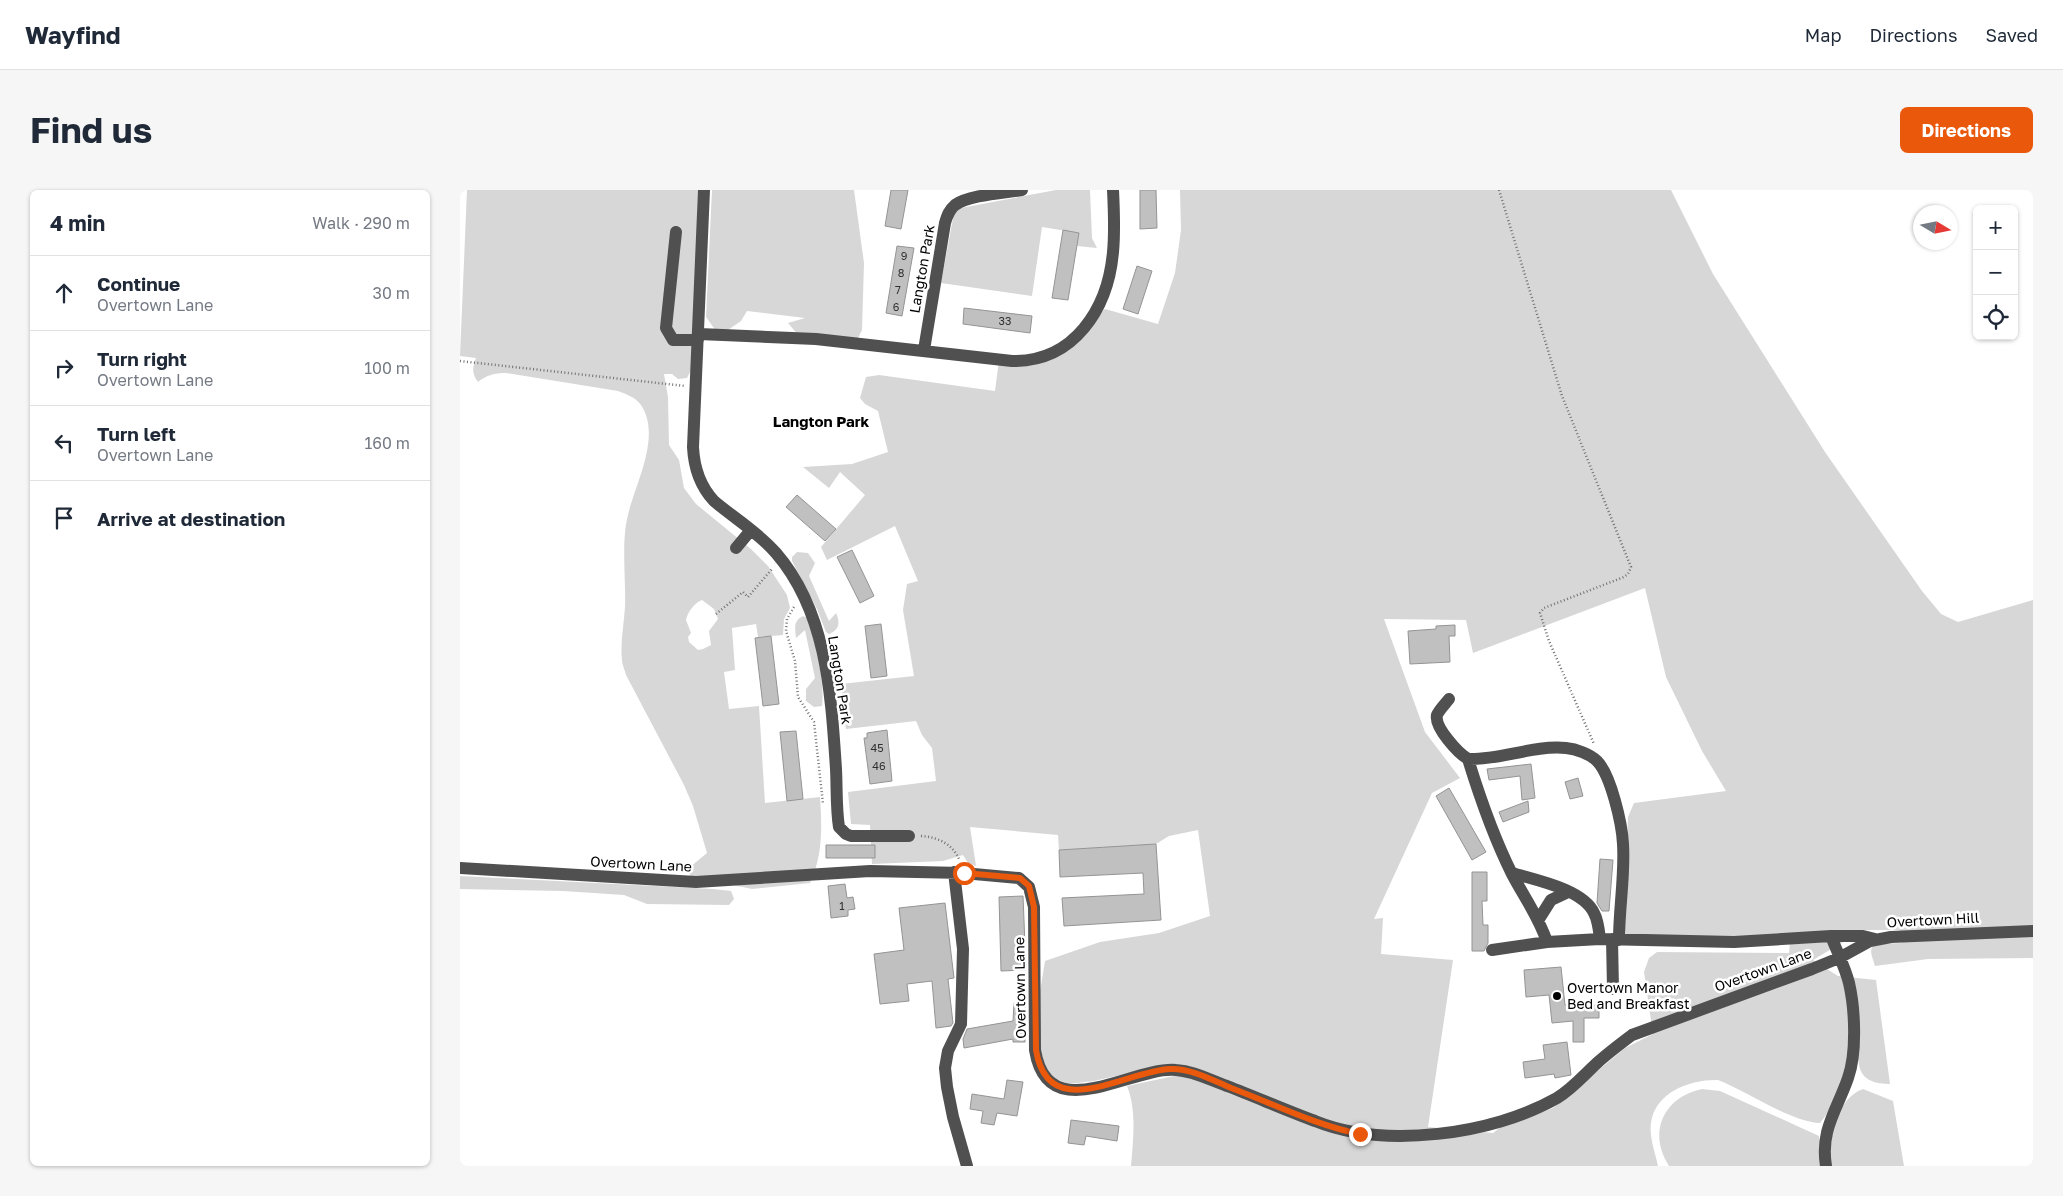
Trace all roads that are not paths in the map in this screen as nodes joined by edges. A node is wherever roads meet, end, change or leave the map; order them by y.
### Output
1 (704, 190) edge
2 (1022, 190) edge
3 (1113, 190) edge
4 (676, 232) dead end
5 (698, 337) junction
6 (924, 350) junction
7 (751, 530) junction
8 (736, 548) dead end
9 (1449, 699) dead end
10 (1468, 760) junction
11 (909, 836) road end
12 (460, 868) edge
13 (959, 873) junction
14 (1512, 873) junction
15 (1568, 892) junction
16 (1538, 919) junction
17 (2033, 931) edge
18 (1831, 936) junction
19 (1610, 939) junction
20 (1874, 939) junction
21 (1547, 942) junction
22 (1492, 950) dead end
23 (1839, 958) junction
24 (1613, 990) dead end
25 (967, 1166) edge
26 (1826, 1166) edge

1 - 5 street, Langton Park
2 - 6 street, Langton Park
3 - 6 street
4 - 5 street
5 - 6 street
5 - 7 street, Langton Park
7 - 8 street
7 - 11 street, Langton Park
9 - 10 street
10 - 14 street
10 - 19 street
12 - 13 street, Overtown Lane
13 - 23 street, Overtown Lane
13 - 25 street
14 - 15 street
14 - 16 street
15 - 16 street
15 - 19 street
16 - 21 street
17 - 20 street, Overtown Hill
18 - 19 street
18 - 20 street
18 - 23 street
19 - 21 street
19 - 24 street
20 - 23 street, Overtown Hill
21 - 22 street
23 - 26 street

